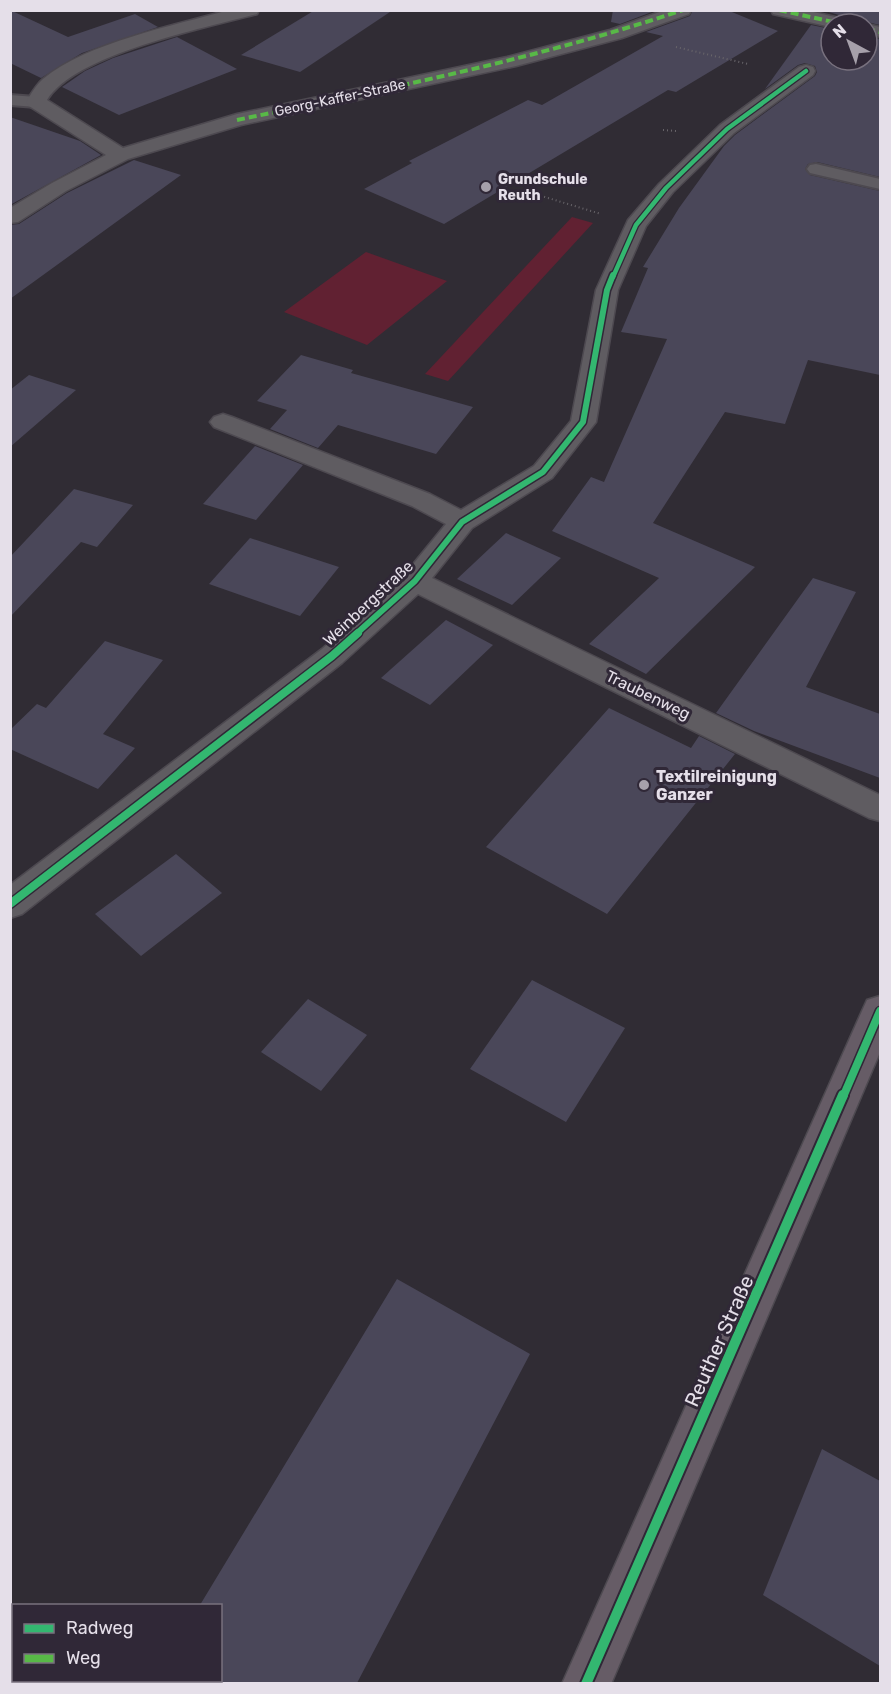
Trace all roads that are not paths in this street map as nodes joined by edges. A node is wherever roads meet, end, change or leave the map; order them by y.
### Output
1 (251, 10) edge
2 (683, 10) edge
3 (779, 10) edge
4 (819, 19) edge
5 (806, 71) dead end
6 (10, 100) edge
7 (36, 102) junction
8 (121, 155) junction
9 (816, 169) dead end
10 (880, 184) edge
11 (10, 218) edge
12 (223, 422) dead end
13 (462, 522) junction
14 (415, 581) junction
15 (880, 809) edge
16 (10, 903) edge
17 (880, 1011) edge
18 (586, 1683) edge

1 - 7 street
2 - 8 street, Georg-Kaffer-Straße
3 - 4 street
5 - 13 street, Weinbergstraße
6 - 7 lane
7 - 8 street
8 - 11 street, Georg-Kaffer-Straße
9 - 10 lane
12 - 13 street
13 - 14 street, Weinbergstraße
14 - 15 street, Traubenweg
14 - 16 street, Weinbergstraße
17 - 18 main road, Reuther Straße

